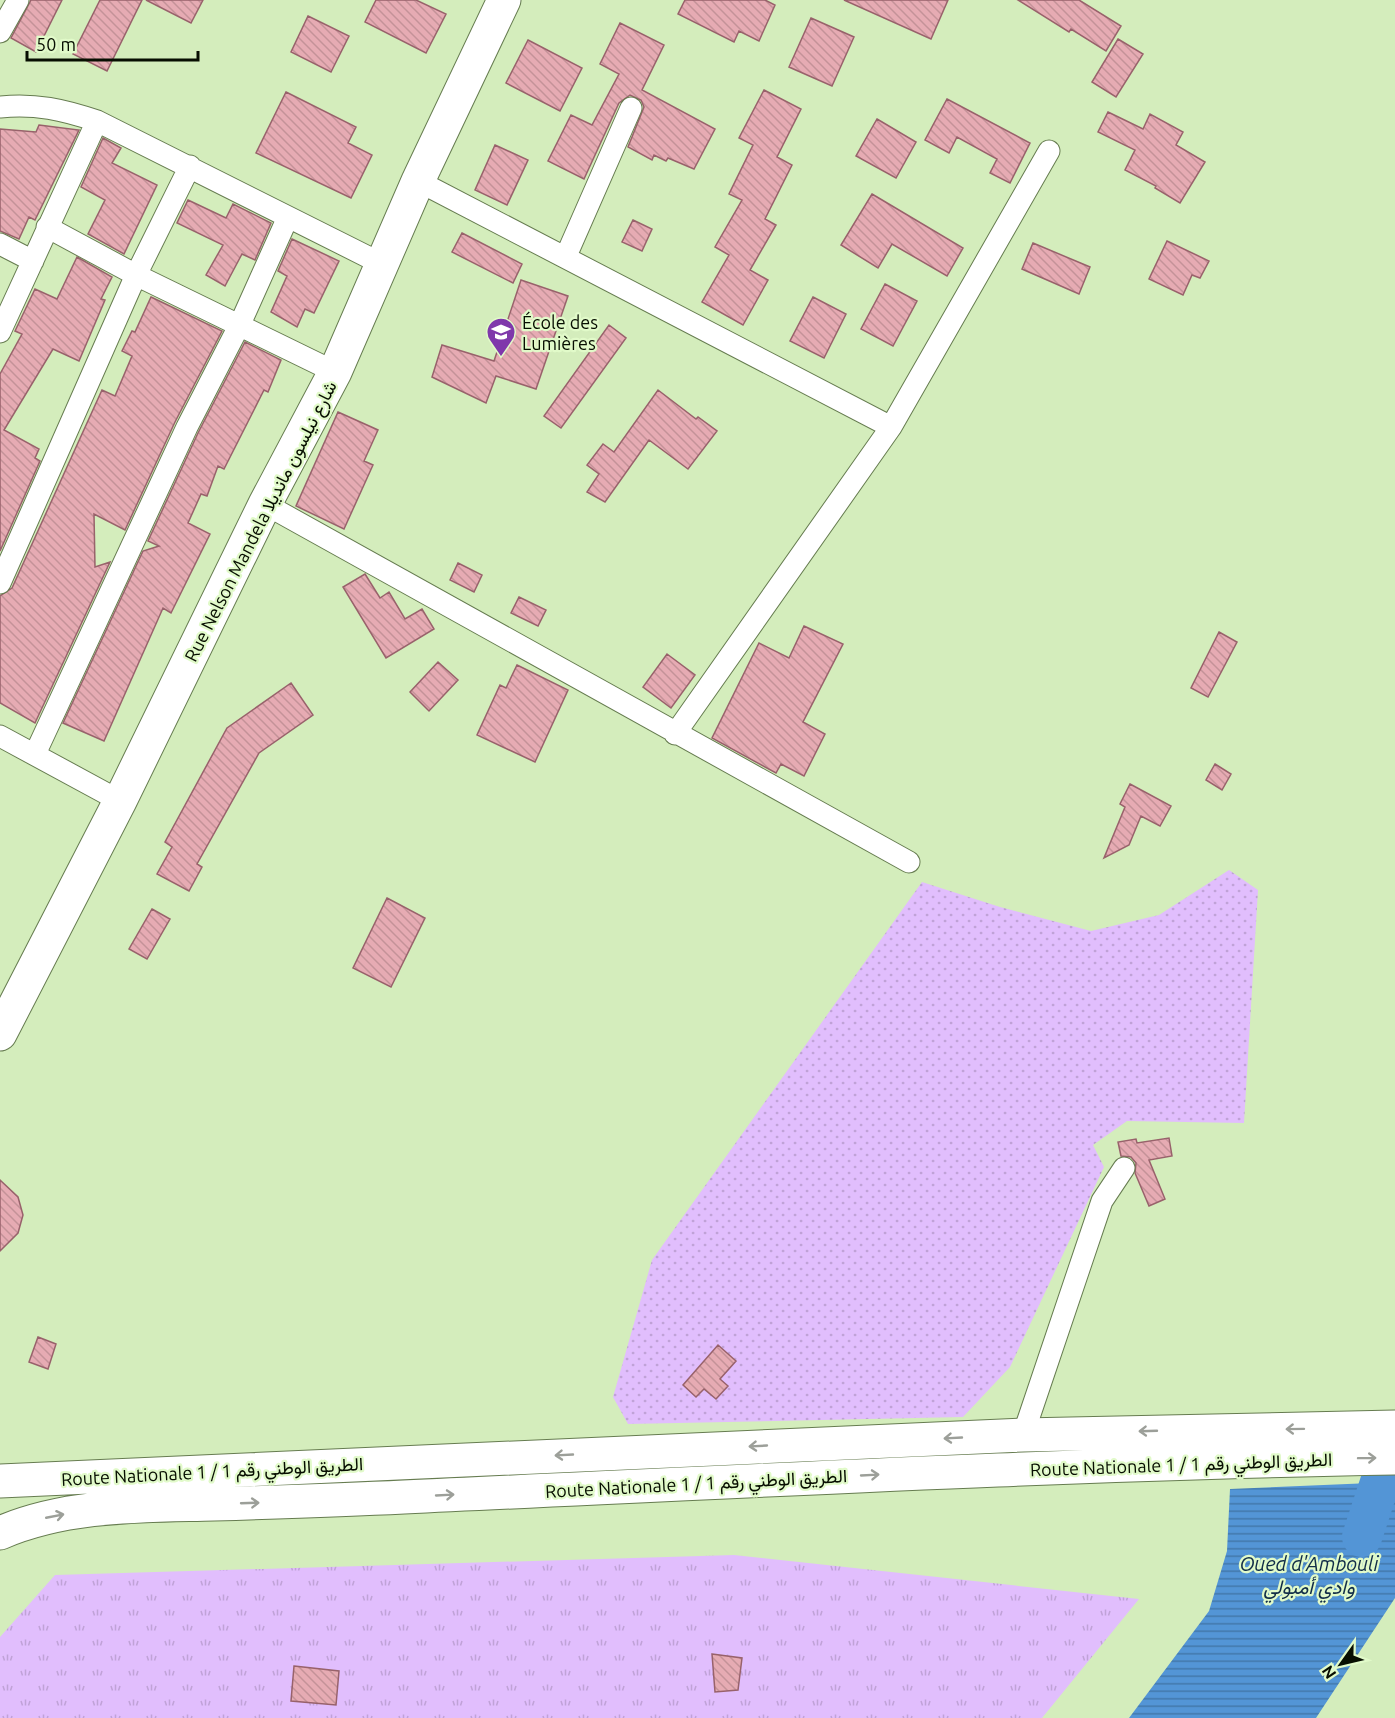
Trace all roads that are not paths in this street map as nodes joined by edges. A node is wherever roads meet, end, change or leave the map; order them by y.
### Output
1 (18, 0) edge
2 (504, 0) edge
3 (0, 32) edge
4 (0, 107) edge
5 (631, 108) dead end
6 (97, 121) junction
7 (1049, 151) dead end
8 (190, 166) junction
9 (418, 181) junction
10 (288, 217) junction
11 (47, 227) junction
12 (0, 244) edge
13 (566, 256) junction
14 (33, 261) junction
15 (380, 263) junction
16 (136, 275) junction
17 (240, 324) junction
18 (0, 332) edge
19 (335, 372) junction
20 (891, 427) junction
21 (265, 504) junction
22 (0, 583) edge
23 (675, 734) junction
24 (0, 736) edge
25 (36, 754) junction
26 (120, 801) junction
27 (909, 862) dead end
28 (0, 1034) edge
29 (1124, 1168) dead end
30 (1395, 1427) edge
31 (1023, 1435) junction
32 (1205, 1446) junction
33 (1395, 1458) edge
34 (0, 1480) edge
35 (0, 1533) edge

1 - 3 street
2 - 9 main road, Rue Nelson Mandela شارع نيلسون مانديلا
4 - 6 street
5 - 13 street
6 - 8 street
6 - 11 street
7 - 20 street
8 - 10 street
8 - 16 street
9 - 13 street
9 - 15 main road, Rue Nelson Mandela شارع نيلسون مانديلا
10 - 15 street
10 - 17 street
11 - 14 street
11 - 16 street
12 - 14 street
13 - 20 street
14 - 18 street
15 - 19 main road, Rue Nelson Mandela شارع نيلسون مانديلا
16 - 17 street
16 - 22 street
17 - 19 street
17 - 25 street
19 - 21 main road, Rue Nelson Mandela شارع نيلسون مانديلا
20 - 23 street
21 - 23 street
21 - 26 main road, Rue Nelson Mandela شارع نيلسون مانديلا
23 - 27 street
24 - 25 street
25 - 26 street
26 - 28 main road, Rue Nelson Mandela شارع نيلسون مانديلا
29 - 31 street
30 -> 32 main road, Route Nationale 1 / الطريق الوطني رقم 1
32 -> 31 main road, Route Nationale 1 / الطريق الوطني رقم 1
31 -> 34 main road, Route Nationale 1 / الطريق الوطني رقم 1
32 -> 33 main road, Route Nationale 1 / الطريق الوطني رقم 1
35 -> 32 main road, Route Nationale 1 / الطريق الوطني رقم 1

